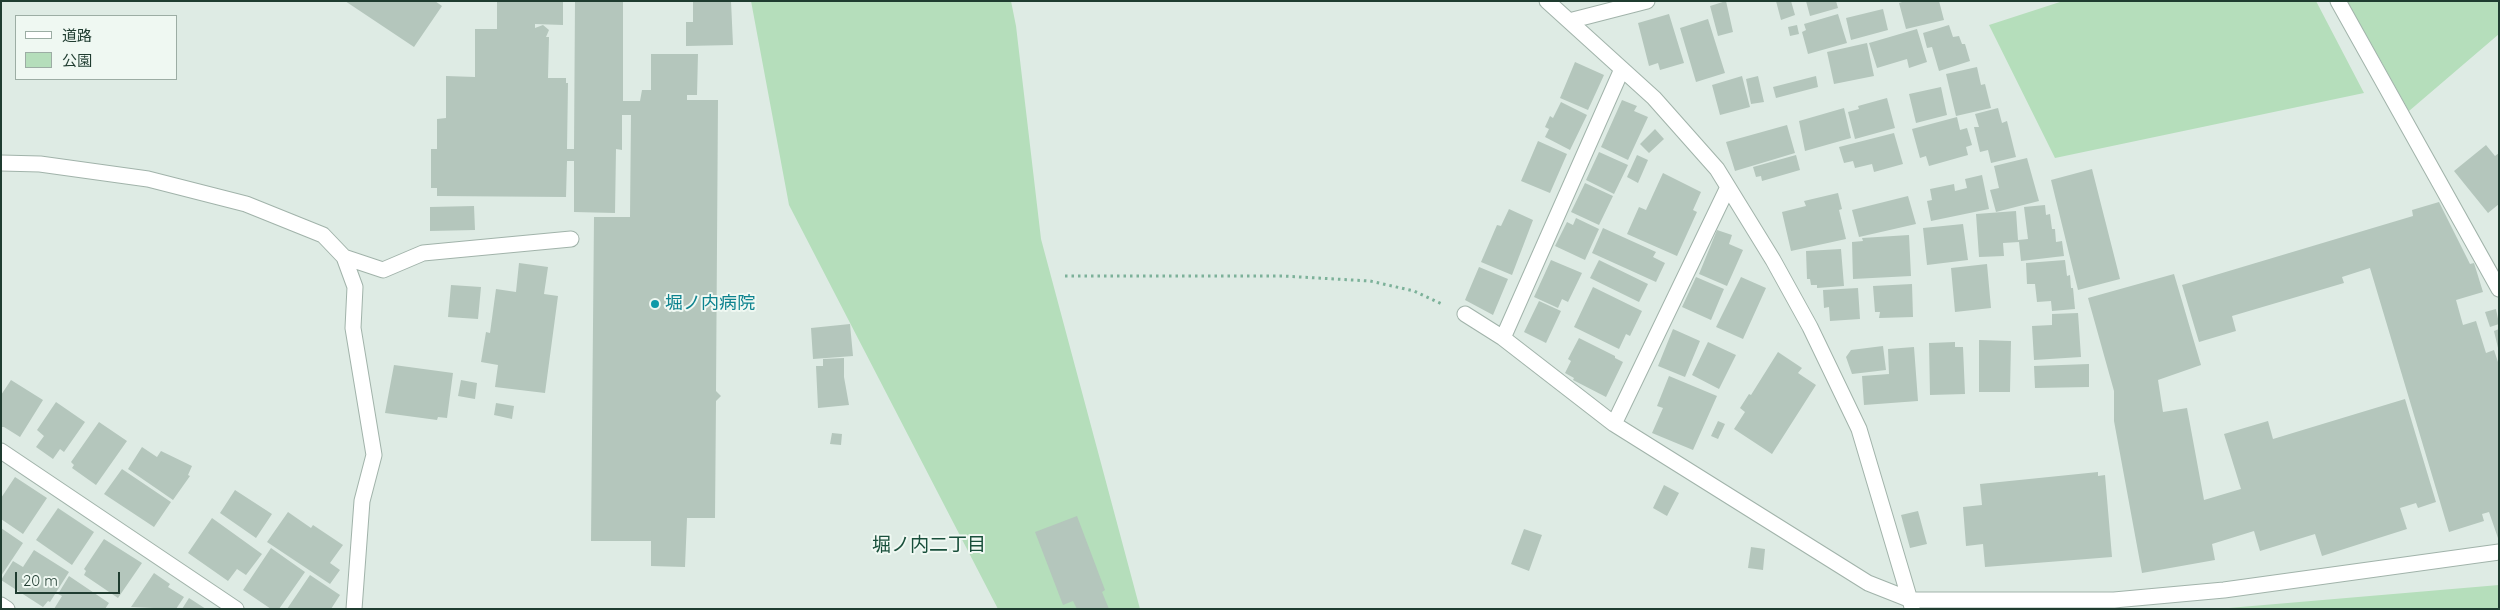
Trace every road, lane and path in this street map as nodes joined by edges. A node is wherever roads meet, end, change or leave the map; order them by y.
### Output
1 (1547, 1) edge
2 (1647, 1) edge
3 (2338, 1) edge
4 (1569, 21) junction
5 (1622, 69) junction
6 (1, 163) edge
7 (1728, 187) junction
8 (572, 239) dead end
9 (344, 257) junction
10 (1065, 276) dead end
11 (2499, 289) edge
12 (1465, 314) joint
13 (1503, 338) junction
14 (1614, 424) junction
15 (1, 451) edge
16 (2499, 552) edge
17 (1, 605) edge
18 (1912, 605) edge
19 (7, 609) edge
20 (236, 609) edge
21 (354, 609) edge

1 - 4 street
2 - 4 street
3 - 11 street
4 - 5 street
5 - 7 street
5 - 13 street
6 - 9 street
7 - 14 street
7 - 18 street
8 - 9 street
9 - 21 street
10 - 12 path
12 - 13 street
13 - 14 street
14 - 18 street
15 - 20 street
16 - 18 street
17 - 19 street

